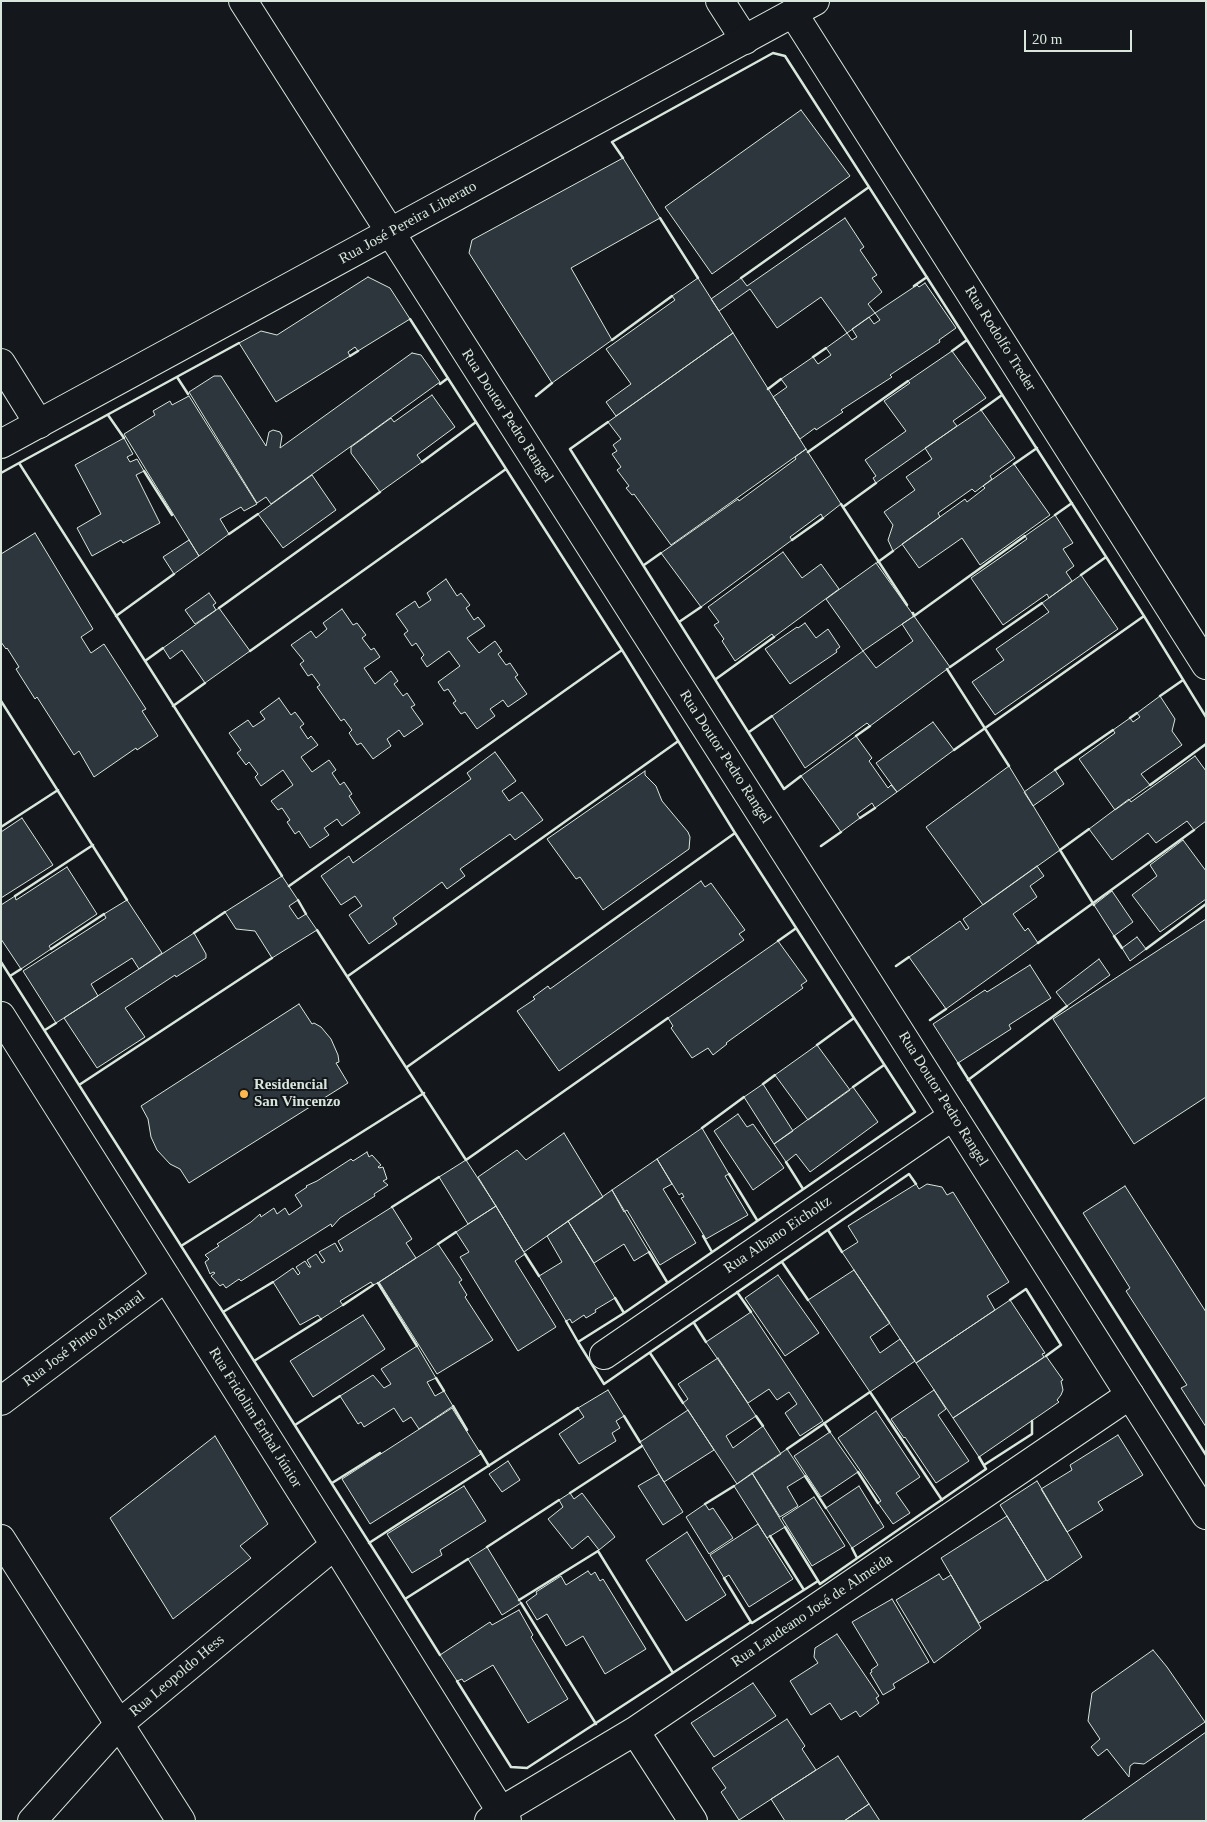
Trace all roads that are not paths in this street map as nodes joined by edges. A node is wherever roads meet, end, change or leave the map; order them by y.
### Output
1 (243, 1) edge
2 (720, 1) edge
3 (804, 7) edge
4 (745, 40) junction
5 (390, 233) junction
6 (1, 363) edge
7 (39, 424) junction
8 (1, 444) edge
9 (1206, 665) edge
10 (1, 1016) edge
11 (953, 1116) junction
12 (166, 1277) junction
13 (604, 1355) dead end
14 (1130, 1394) junction
15 (1, 1401) edge
16 (1206, 1515) edge
17 (1, 1539) edge
18 (335, 1545) junction
19 (118, 1724) junction
20 (635, 1731) junction
21 (499, 1818) edge
22 (32, 1821) edge
23 (181, 1821) edge
24 (693, 1821) edge

1 - 5 street, Rua Doutor Pedro Rangel
2 - 4 street
3 - 4 street, Rua José Pereira Liberato
3 - 9 street, Rua Rodolfo Treder
4 - 5 street, Rua José Pereira Liberato
5 - 7 street, Rua José Pereira Liberato
5 - 11 street, Rua Doutor Pedro Rangel
6 - 7 street
7 - 8 street, Rua José Pereira Liberato
10 - 12 street, Rua Fridolim Erthal Júnior
11 - 13 street, Rua Albano Eicholtz
11 - 14 street, Rua Doutor Pedro Rangel
12 - 15 street, Rua José Pinto d'Amaral
12 - 18 street, Rua Fridolim Erthal Júnior
14 - 16 street, Rua Doutor Pedro Rangel
14 - 20 street, Rua Laudeano José de Almeida
17 - 19 street
18 - 19 street, Rua Leopoldo Hess
18 - 21 street, Rua Fridolim Erthal Júnior
19 - 22 street, Rua Leopoldo Hess
19 - 23 street
20 - 21 street, Rua Laudeano José de Almeida
20 - 24 street

